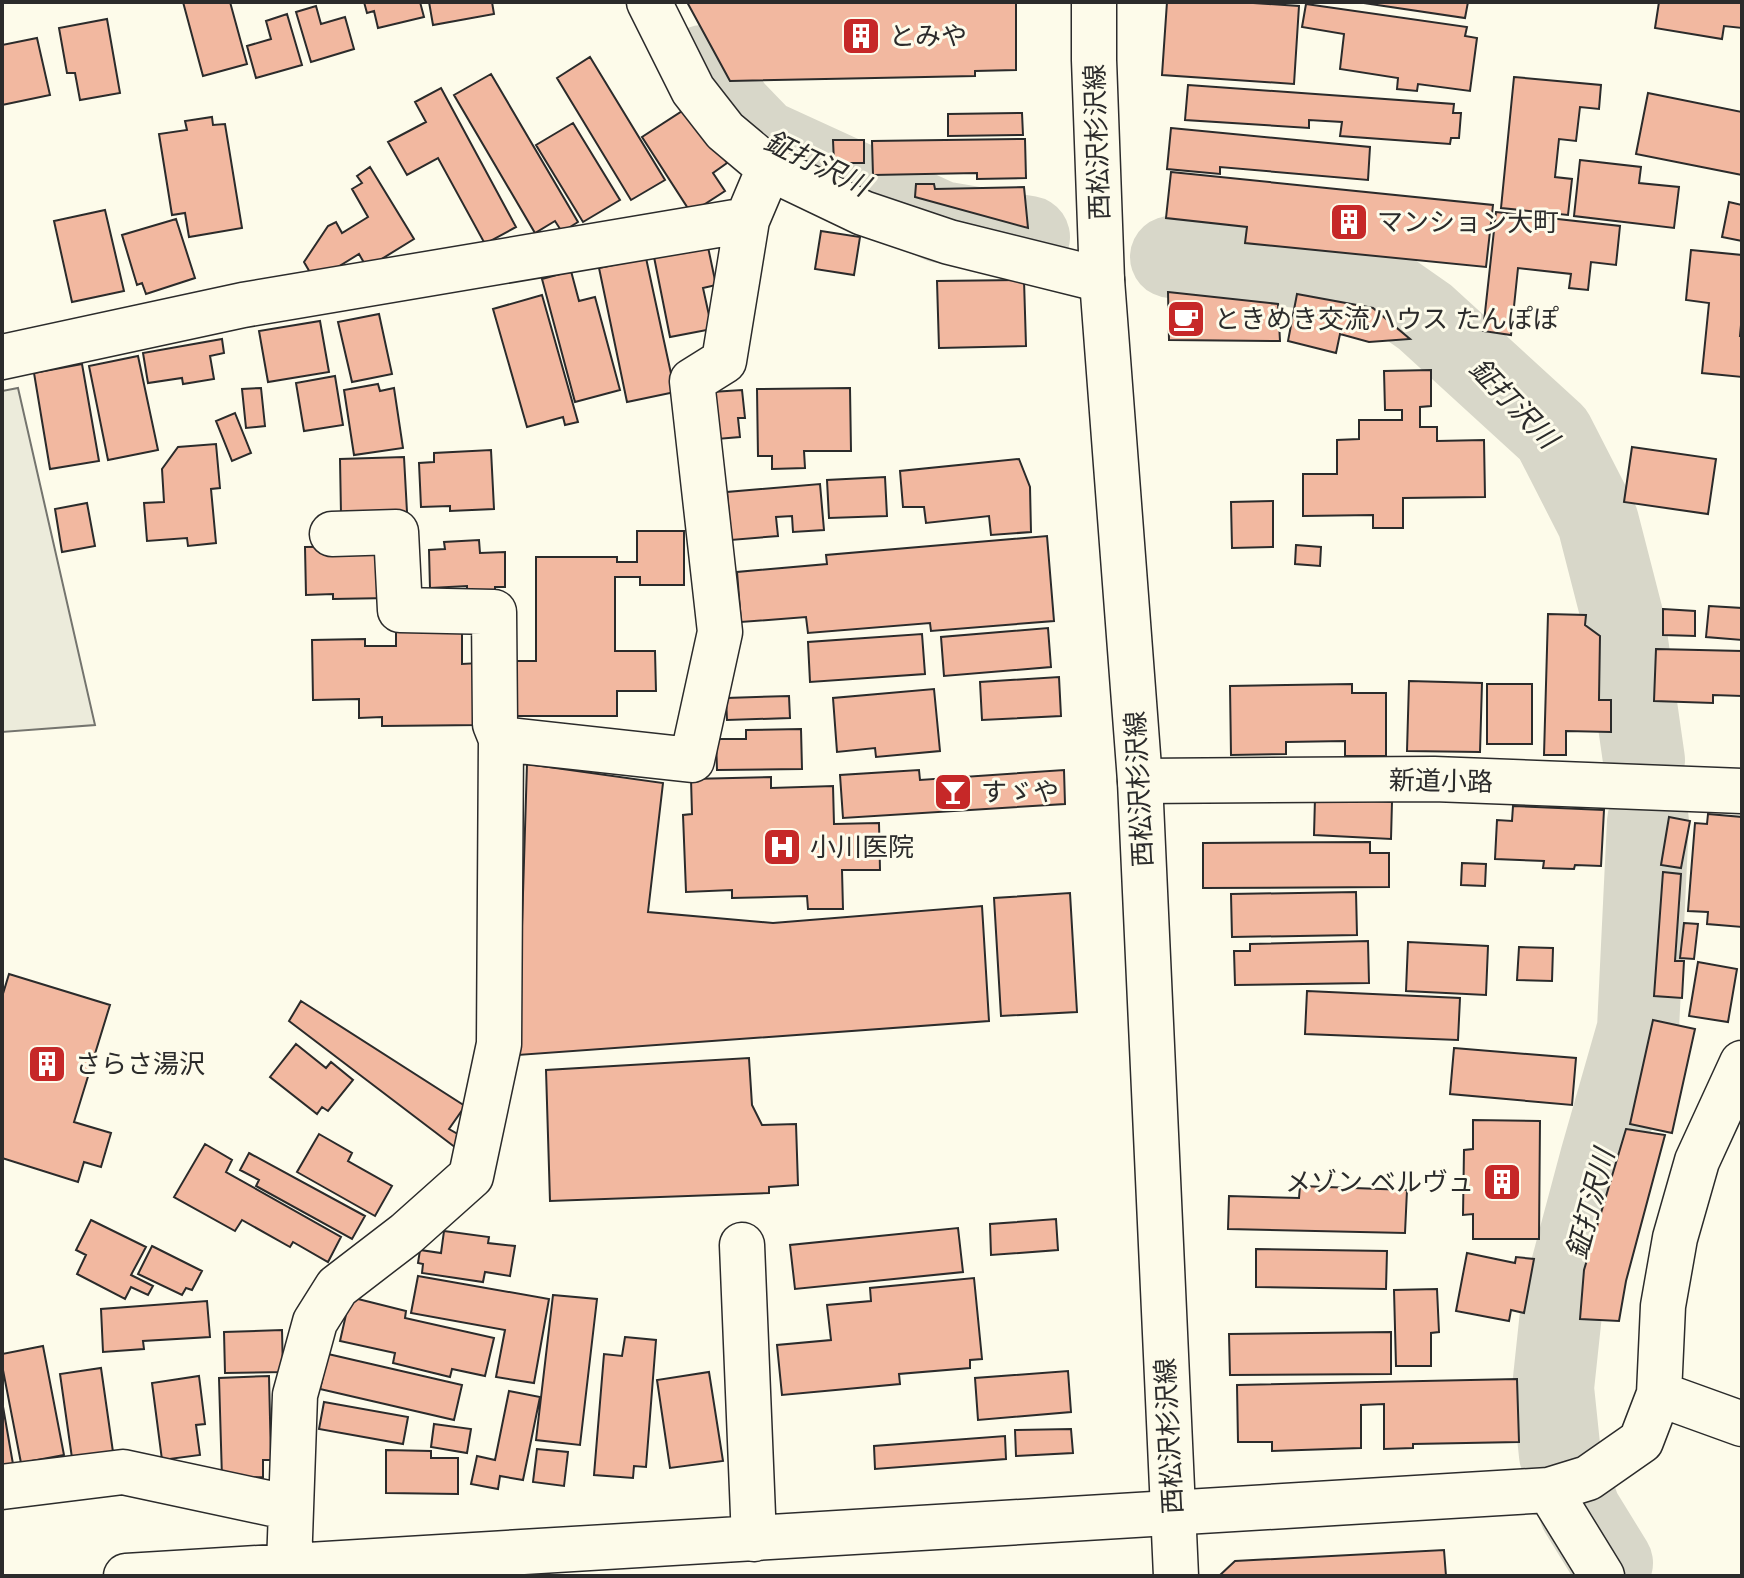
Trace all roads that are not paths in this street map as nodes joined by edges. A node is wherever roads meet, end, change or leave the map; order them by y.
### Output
1 (649, 2) edge
2 (1094, 2) edge
3 (769, 168) junction
4 (747, 220) junction
5 (1102, 280) junction
6 (2, 357) edge
7 (332, 534) dead end
8 (501, 739) junction
9 (1140, 781) junction
10 (1742, 791) edge
11 (1742, 1063) edge
12 (742, 1245) dead end
13 (1659, 1394) junction
14 (1742, 1424) edge
15 (1568, 1484) junction
16 (2, 1487) edge
17 (291, 1508) junction
18 (1172, 1513) junction
19 (754, 1539) junction
20 (289, 1566) junction
21 (369, 1569) edge
22 (150, 1575) edge
23 (1176, 1576) edge
24 (1602, 1576) edge

1 - 3 street
2 - 5 street, 西松沢杉沢線
3 - 4 street
3 - 5 street
4 - 6 street
4 - 8 street
5 - 9 street, 西松沢杉沢線
7 - 8 street
8 - 17 street
9 - 10 street, 新道小路
9 - 18 street, 西松沢杉沢線
11 - 13 street
12 - 19 street
13 - 14 street
13 - 15 street
15 - 18 street
15 - 24 street
16 - 17 street
17 - 20 street
18 - 19 street
18 - 23 street, 西松沢杉沢線
19 - 21 street
20 - 21 street
20 - 22 street

